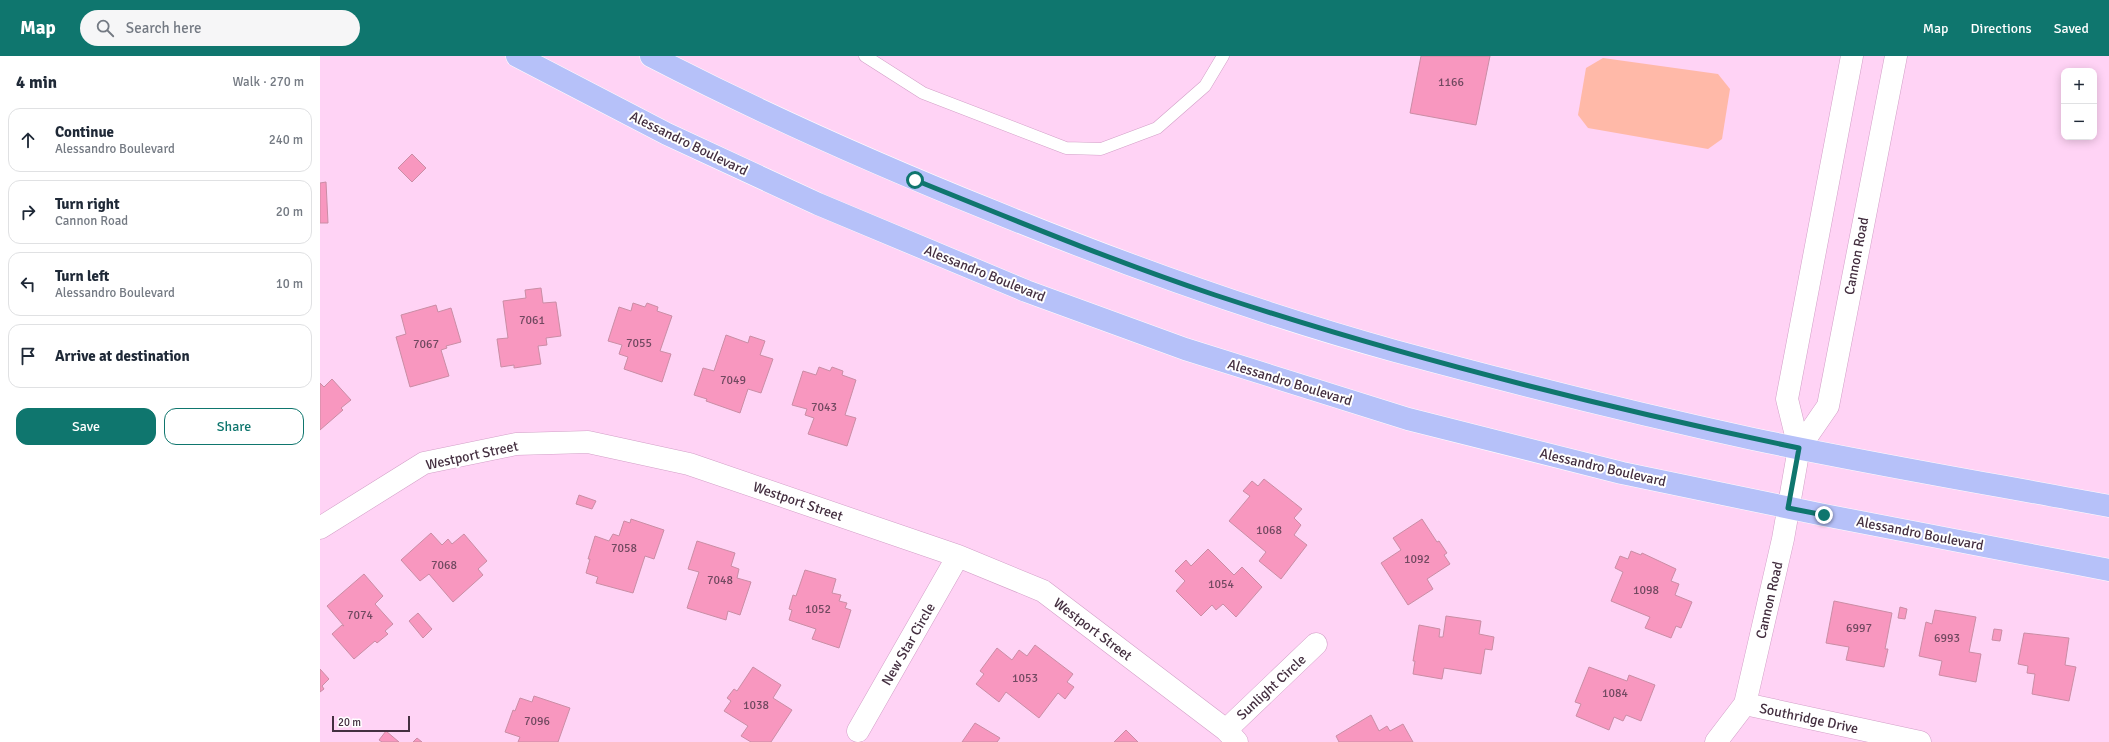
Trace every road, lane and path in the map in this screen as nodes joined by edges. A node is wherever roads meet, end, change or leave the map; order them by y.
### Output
1 (517, 56) edge
2 (651, 56) edge
3 (865, 56) edge
4 (1223, 56) edge
5 (1852, 56) edge
6 (1896, 56) edge
7 (1799, 448) junction
8 (2109, 506) edge
9 (1788, 508) junction
10 (320, 528) edge
11 (958, 556) junction
12 (2109, 570) edge
13 (1316, 644) dead end
14 (1744, 704) junction
15 (858, 731) dead end
16 (1231, 736) edge
17 (1716, 742) edge
18 (1920, 742) edge

1 - 9 main road, Alessandro Boulevard
2 - 7 main road
3 - 4 lane
5 - 7 street, Cannon Road
6 - 7 street, Cannon Road
7 - 8 main road
7 - 9 street, Cannon Road
9 - 12 main road, Alessandro Boulevard
9 - 14 street, Cannon Road
10 - 11 street, Westport Street
11 - 15 street, New Star Circle
11 - 16 street, Westport Street
13 - 16 street, Sunlight Circle
14 - 17 street, Cannon Road
14 - 18 street, Southridge Drive

